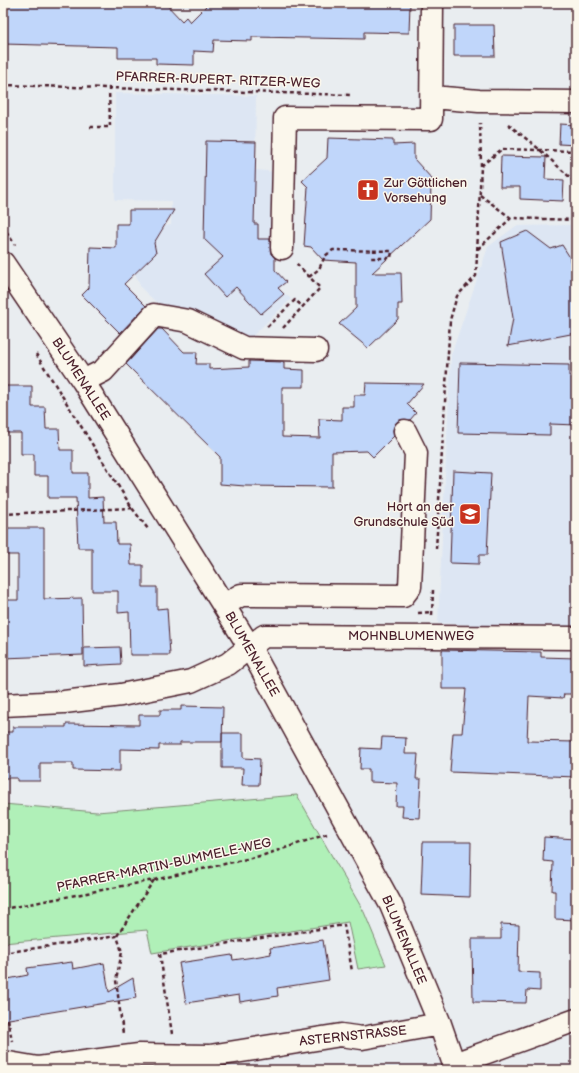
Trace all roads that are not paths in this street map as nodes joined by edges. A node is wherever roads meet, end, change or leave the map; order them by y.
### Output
1 (432, 3) edge
2 (432, 97) junction
3 (576, 102) edge
4 (282, 248) road end
5 (3, 263) edge
6 (316, 350) dead end
7 (83, 381) junction
8 (405, 431) dead end
9 (224, 605) junction
10 (576, 638) edge
11 (249, 646) junction
12 (3, 705) edge
13 (576, 1020) edge
14 (440, 1024) junction
15 (3, 1062) edge
16 (455, 1067) edge

1 - 2 street
2 - 3 street
2 - 4 street
5 - 7 street, BLUMENALLEE
6 - 7 street
7 - 9 street, BLUMENALLEE
8 - 9 street
9 - 11 street, BLUMENALLEE
10 - 11 street, MOHNBLUMENWEG
11 - 12 street, MOHNBLUMENWEG
11 - 14 street, BLUMENALLEE
13 - 16 street
14 - 15 street, ASTERNSTRASSE
14 - 16 street, BLUMENALLEE

